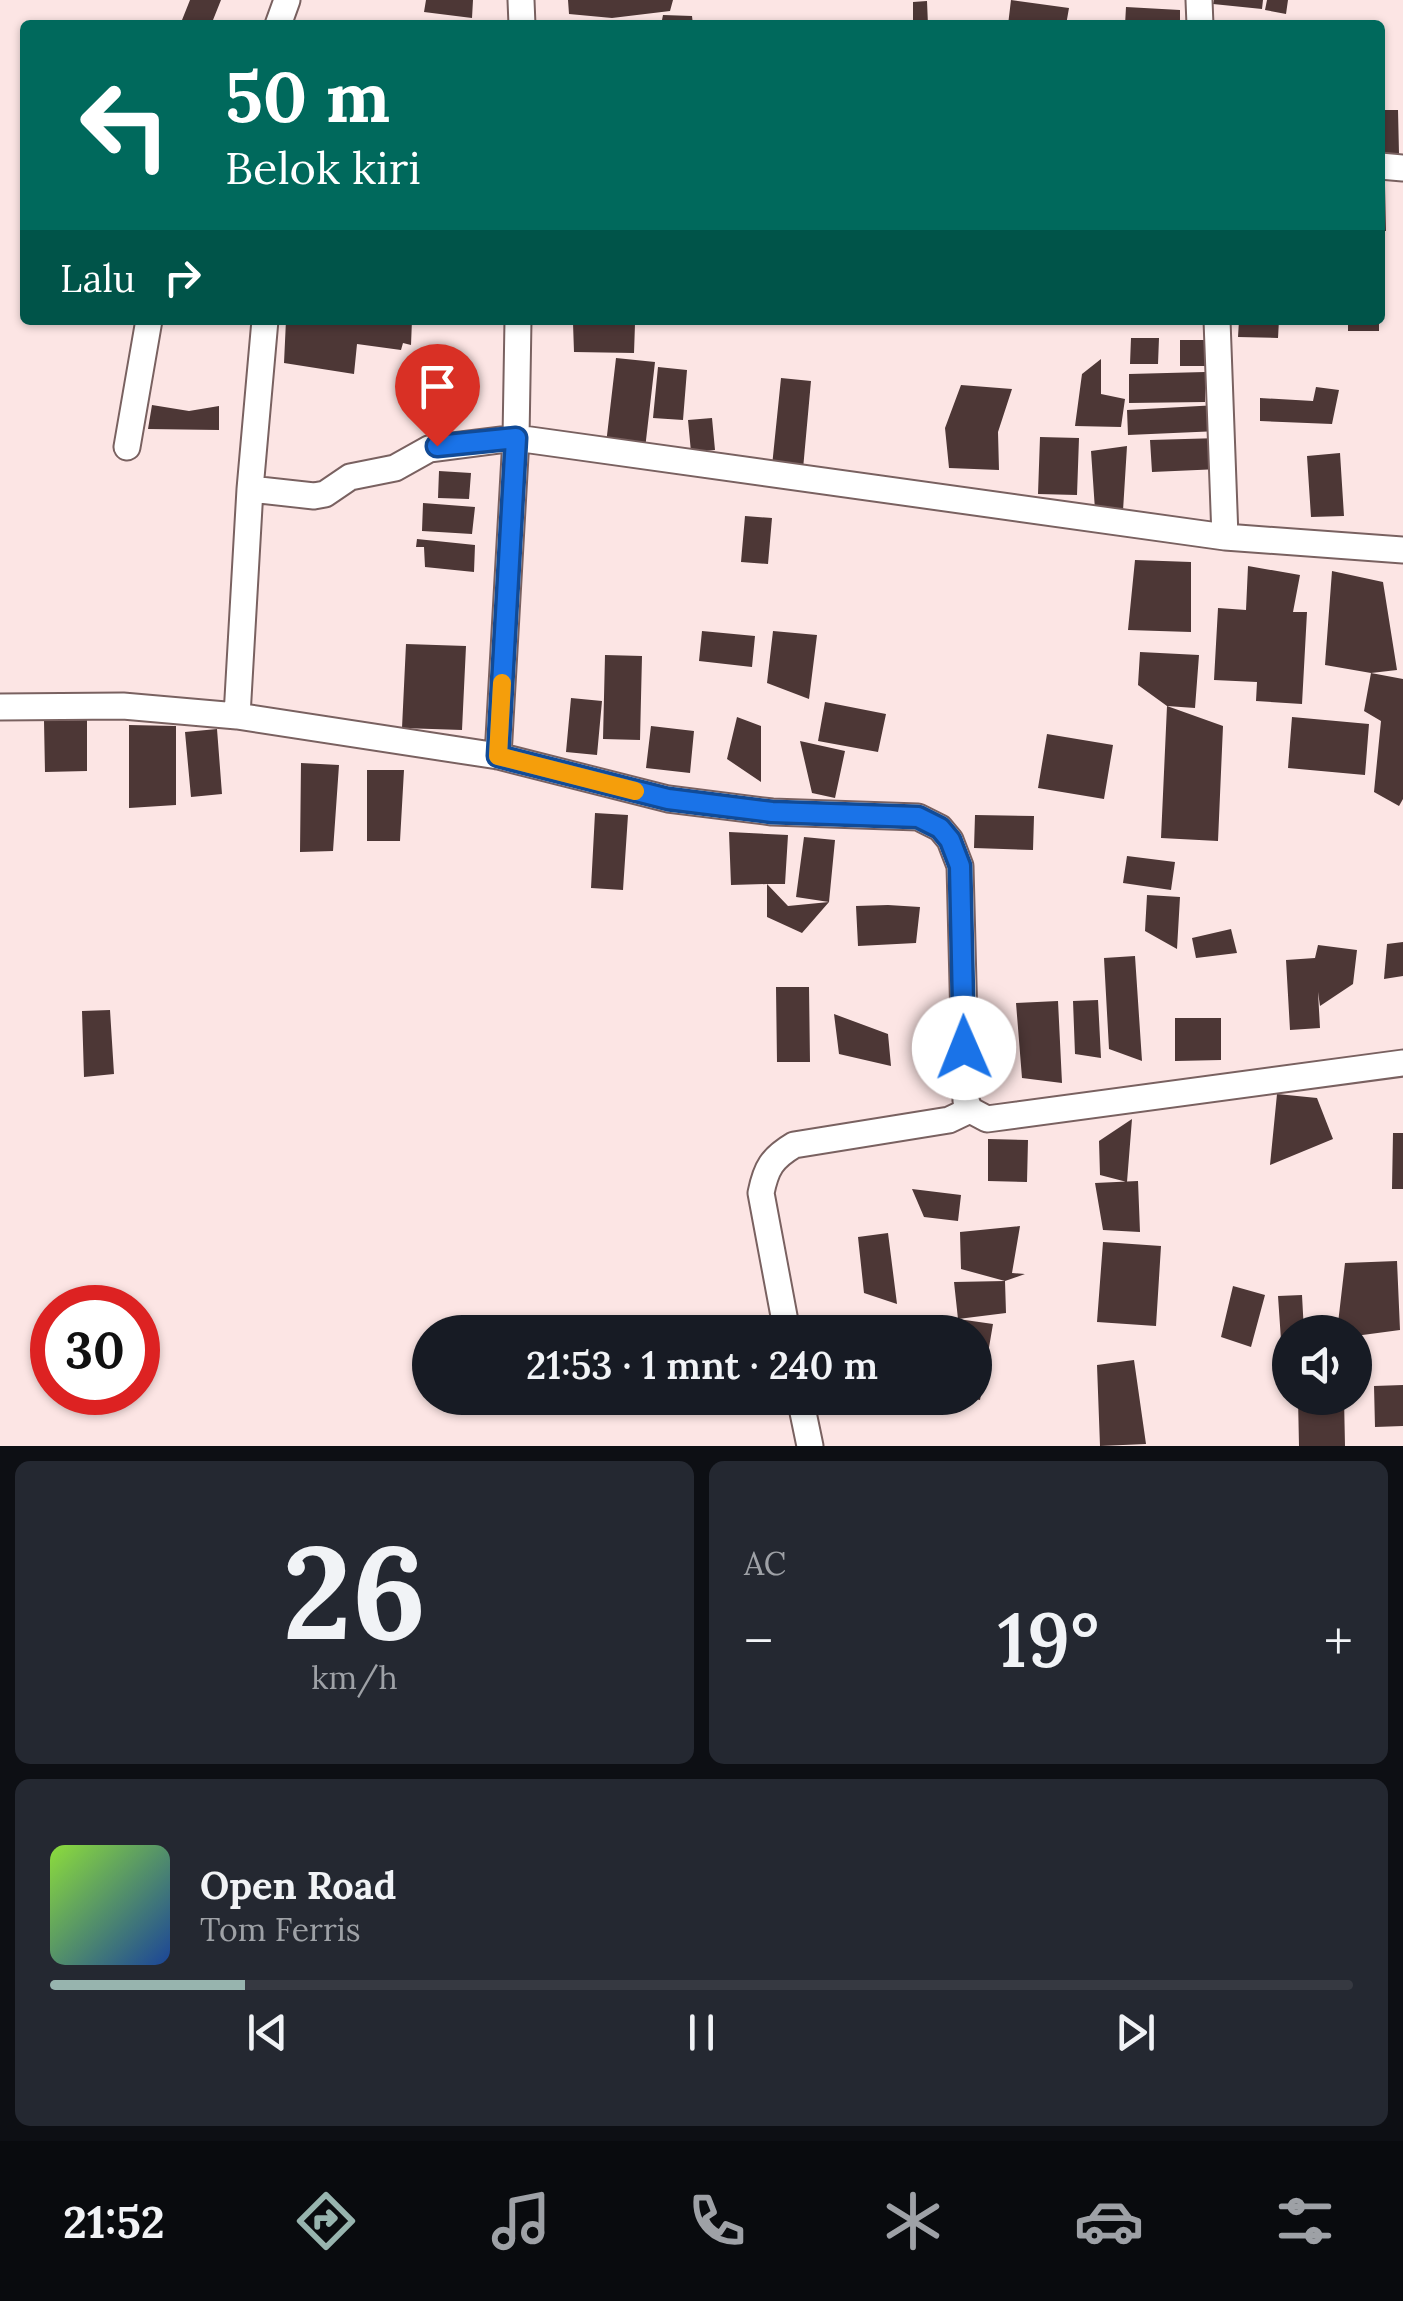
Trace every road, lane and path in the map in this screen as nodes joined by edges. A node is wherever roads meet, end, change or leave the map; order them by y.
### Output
1 (148, 325) edge
2 (265, 325) edge
3 (518, 325) edge
4 (1217, 325) edge
5 (516, 438) junction
6 (127, 447) dead end
7 (250, 489) junction
8 (1225, 538) junction
9 (1403, 550) edge
10 (0, 707) edge
11 (237, 716) junction
12 (498, 756) junction
13 (1403, 1063) edge
14 (970, 1110) junction
15 (784, 1315) edge
16 (804, 1415) edge
17 (810, 1446) edge

1 - 6 street
2 - 7 street
3 - 5 street
4 - 8 street
5 - 7 street
5 - 8 street
5 - 12 street
7 - 11 street
8 - 9 street
10 - 11 street
11 - 12 street
12 - 14 street
13 - 14 street
14 - 15 street
16 - 17 street

